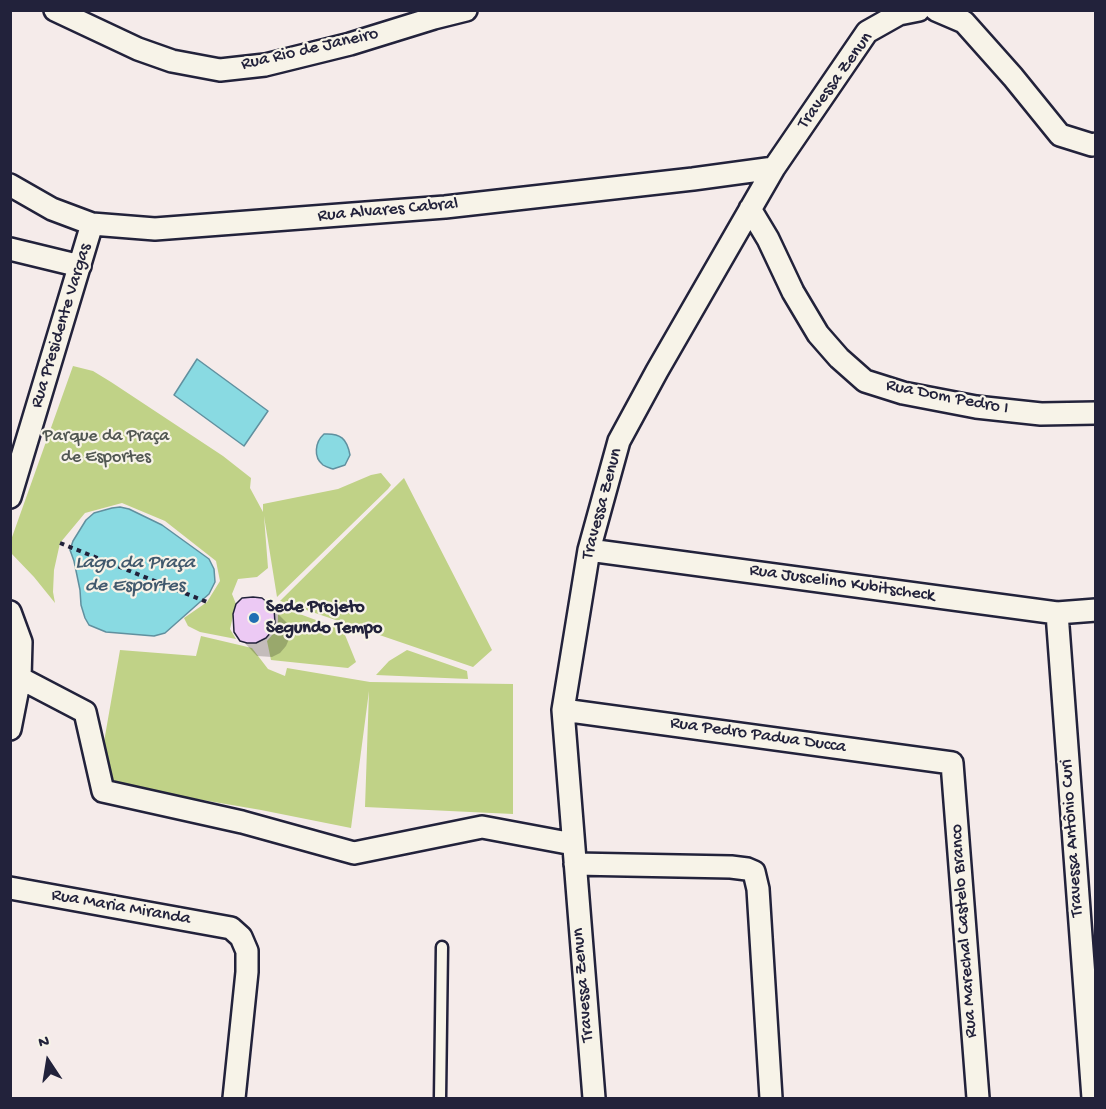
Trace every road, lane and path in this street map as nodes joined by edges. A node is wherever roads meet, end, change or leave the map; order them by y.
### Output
1 (55, 10) edge
2 (466, 10) edge
3 (918, 10) edge
4 (936, 10) edge
5 (1094, 145) edge
6 (774, 168) junction
7 (10, 185) edge
8 (750, 209) junction
9 (92, 225) junction
10 (10, 249) edge
11 (80, 266) junction
12 (1095, 413) edge
13 (10, 497) edge
14 (60, 543) dead end
15 (589, 550) junction
16 (207, 602) dead end
17 (1095, 610) edge
18 (10, 612) edge
19 (1057, 613) junction
20 (16, 641) edge
21 (20, 678) junction
22 (563, 710) junction
23 (10, 729) edge
24 (952, 763) joint
25 (574, 854) junction
26 (10, 888) edge
27 (442, 948) dead end
28 (234, 1098) edge
29 (440, 1098) edge
30 (594, 1098) edge
31 (771, 1098) edge
32 (978, 1098) edge
33 (1092, 1098) edge

1 - 2 street, Rua Rio de Janeiro
3 - 6 street, Travessa Zenun
4 - 5 street
6 - 8 street, Travessa Zenun
6 - 9 street, Rua Alvares Cabral
7 - 9 street, Rua Alvares Cabral
8 - 12 street, Rua Dom Pedro I
8 - 15 street, Travessa Zenun
9 - 11 street, Rua Presidente Vargas
10 - 11 street
11 - 13 street, Rua Presidente Vargas
14 - 16 path
15 - 19 street, Rua Juscelino Kubitscheck
15 - 22 street, Travessa Zenun
17 - 19 street, Rua Juscelino Kubitscheck
18 - 20 street
19 - 33 street, Travessa Antônio Curi
20 - 21 street
21 - 23 street
21 - 25 street
22 - 24 street, Rua Pedro Padua Ducca
22 - 25 street, Travessa Zenun
24 - 32 street, Rua Marechal Castelo Branco
25 - 30 street, Travessa Zenun
25 - 31 street
26 - 28 street, Rua Maria Miranda
27 - 29 lane

